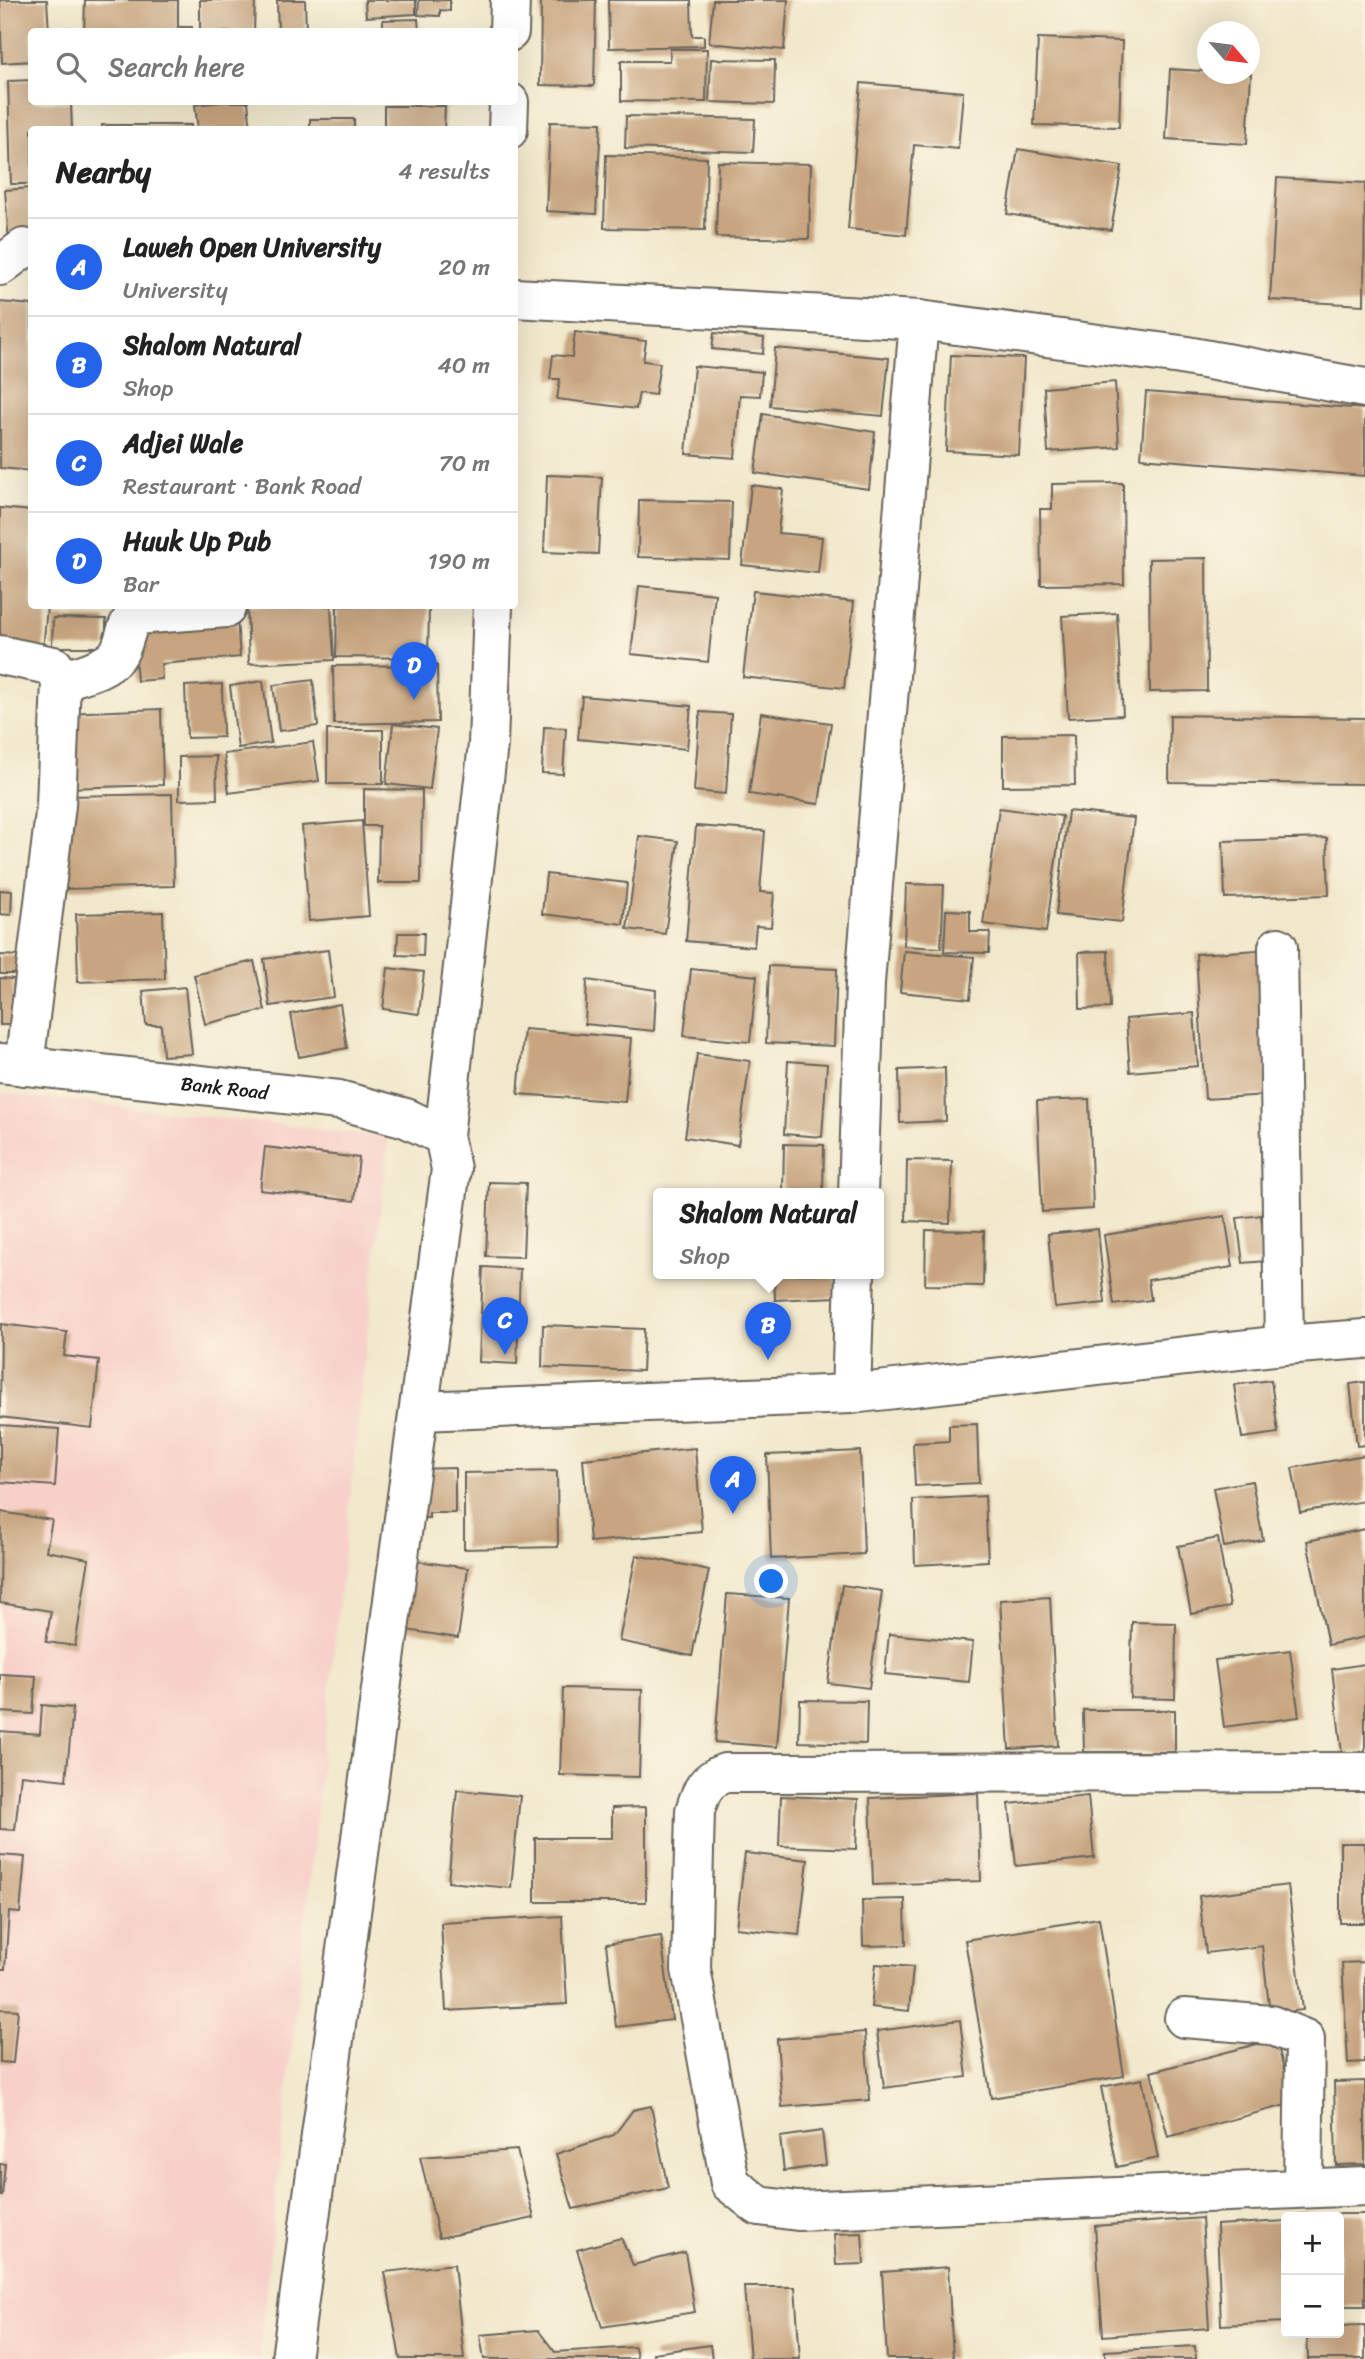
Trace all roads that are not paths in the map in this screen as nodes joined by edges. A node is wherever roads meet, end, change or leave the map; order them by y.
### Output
1 (510, 0) edge
2 (509, 28) edge
3 (509, 105) edge
4 (508, 126) edge
5 (518, 298) edge
6 (919, 320) junction
7 (1365, 388) edge
8 (213, 609) edge
9 (493, 609) edge
10 (0, 655) edge
11 (61, 681) junction
12 (1278, 947) dead end
13 (12, 1064) edge
14 (444, 1136) junction
15 (858, 1188) edge
16 (855, 1279) edge
17 (1365, 1339) edge
18 (1284, 1345) junction
19 (851, 1394) junction
20 (420, 1411) junction
21 (1365, 1772) edge
22 (1184, 2018) dead end
23 (1365, 2186) edge
24 (1303, 2188) junction
25 (291, 2359) edge

1 - 2 street
3 - 4 street
5 - 6 street
6 - 7 street
6 - 15 street
8 - 11 street
9 - 14 street
10 - 11 street
11 - 13 street
12 - 18 street
13 - 14 street, Bank Road
14 - 20 street
16 - 19 street
17 - 18 street
18 - 19 street
19 - 20 street
20 - 25 street
21 - 24 street
22 - 24 street
23 - 24 street

